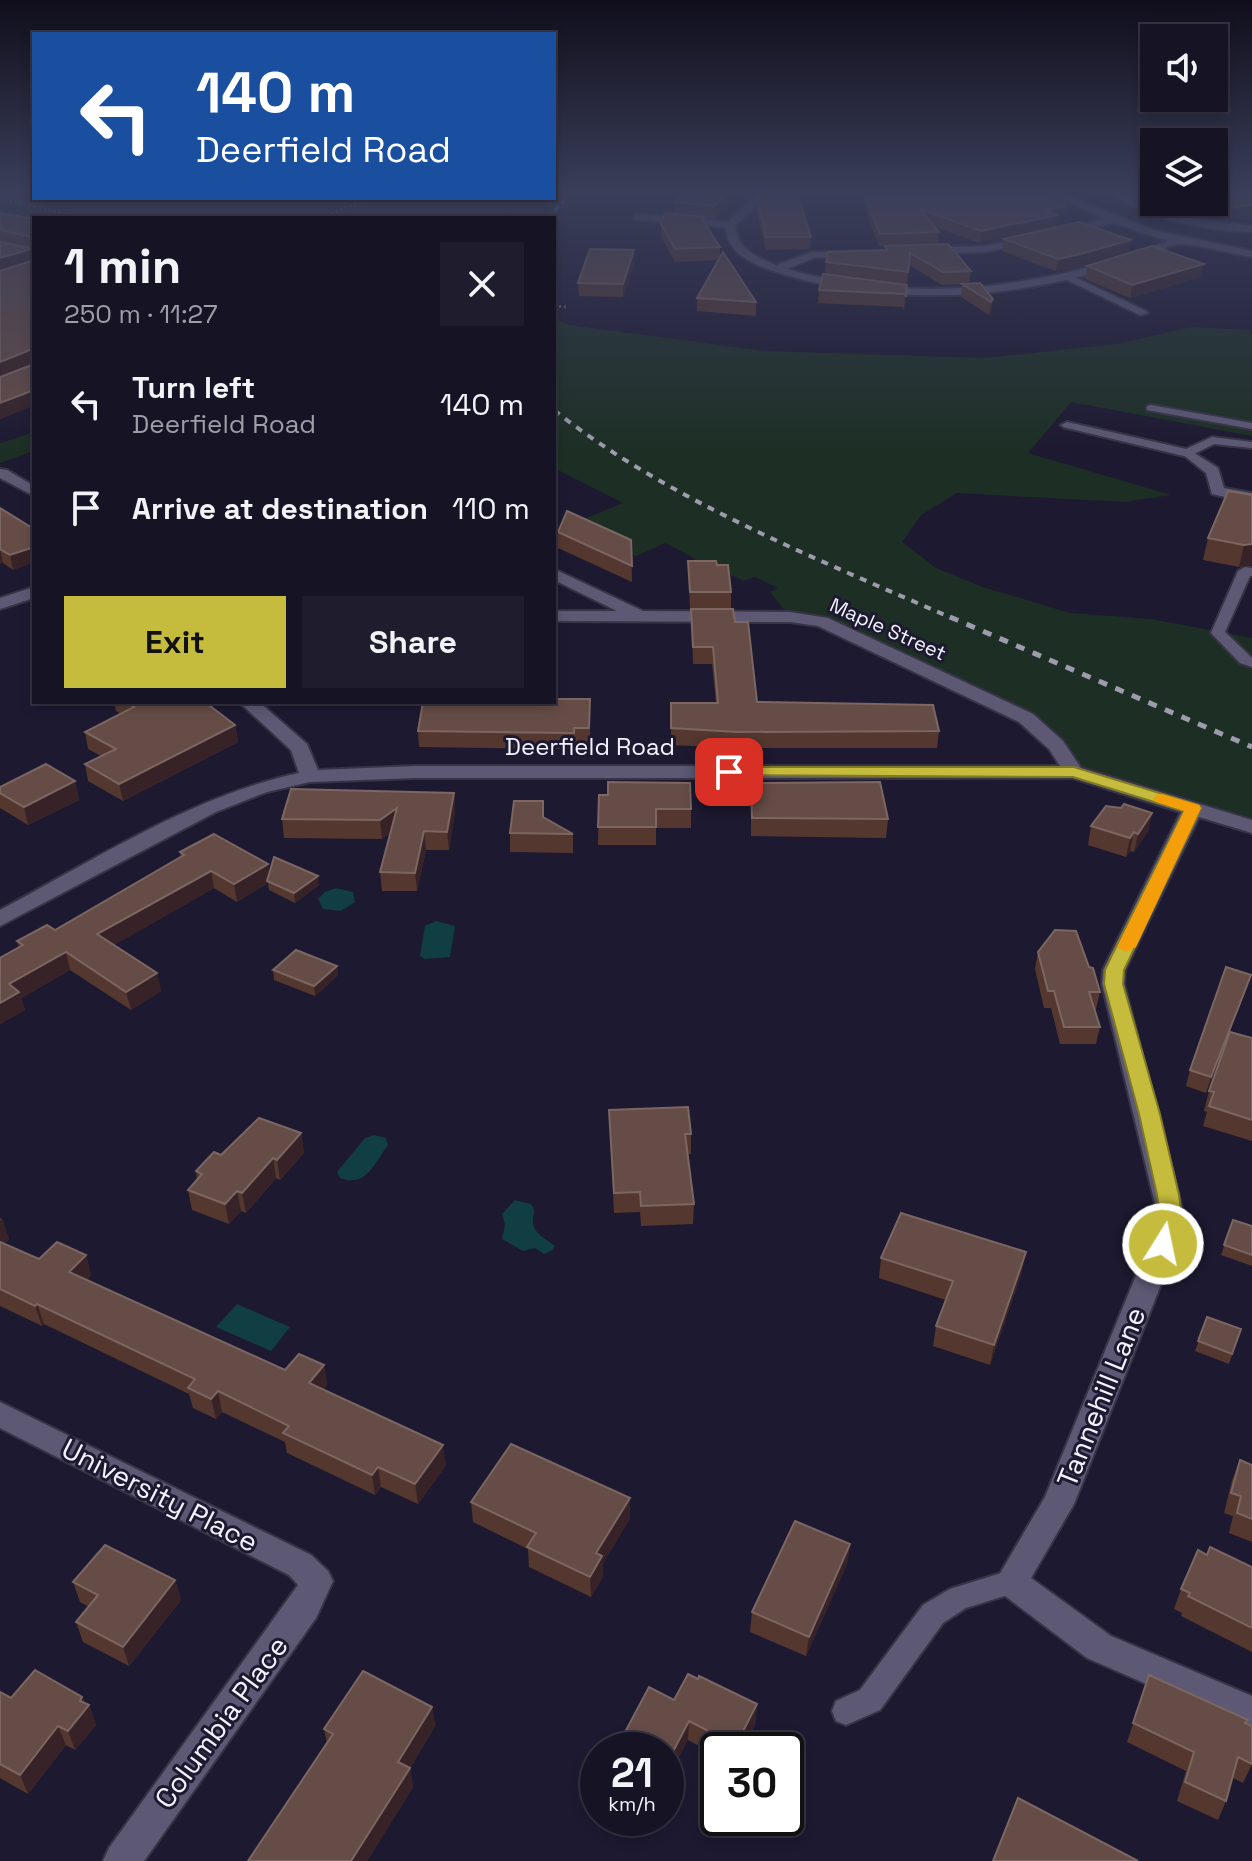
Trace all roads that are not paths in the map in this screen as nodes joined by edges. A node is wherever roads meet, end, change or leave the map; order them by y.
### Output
1 (808, 279) edge
2 (1048, 279) edge
3 (1072, 279) edge
4 (1143, 313) dead end
5 (1151, 408) dead end
6 (1067, 425) dead end
7 (1252, 426) edge
8 (1252, 445) edge
9 (1188, 453) junction
10 (2, 473) dead end
11 (32, 491) edge
12 (1252, 498) edge
13 (1252, 572) edge
14 (556, 575) edge
15 (32, 593) edge
16 (0, 604) edge
17 (556, 616) edge
18 (640, 616) junction
19 (1252, 663) edge
20 (250, 704) edge
21 (1074, 772) junction
22 (310, 776) junction
23 (1193, 808) junction
24 (1252, 827) edge
25 (0, 919) edge
26 (0, 1414) edge
27 (317, 1581) joint
28 (1011, 1582) junction
29 (846, 1711) dead end
30 (1252, 1713) edge
31 (122, 1861) edge

1 - 2 street
3 - 4 lane
5 - 7 lane
6 - 9 lane
8 - 9 lane
9 - 12 street
10 - 11 street
13 - 19 lane
14 - 18 street
15 - 16 street
17 - 18 street, Maple Street
18 - 21 street, Maple Street
20 - 22 street
21 - 22 street, Deerfield Road
21 - 23 street, Deerfield Road
22 - 25 street, Deerfield Road
23 - 24 street, Deerfield Road
23 - 28 street, Tannehill Lane
26 - 27 street, University Place
27 - 31 street, Columbia Place
28 - 29 lane
28 - 30 street

